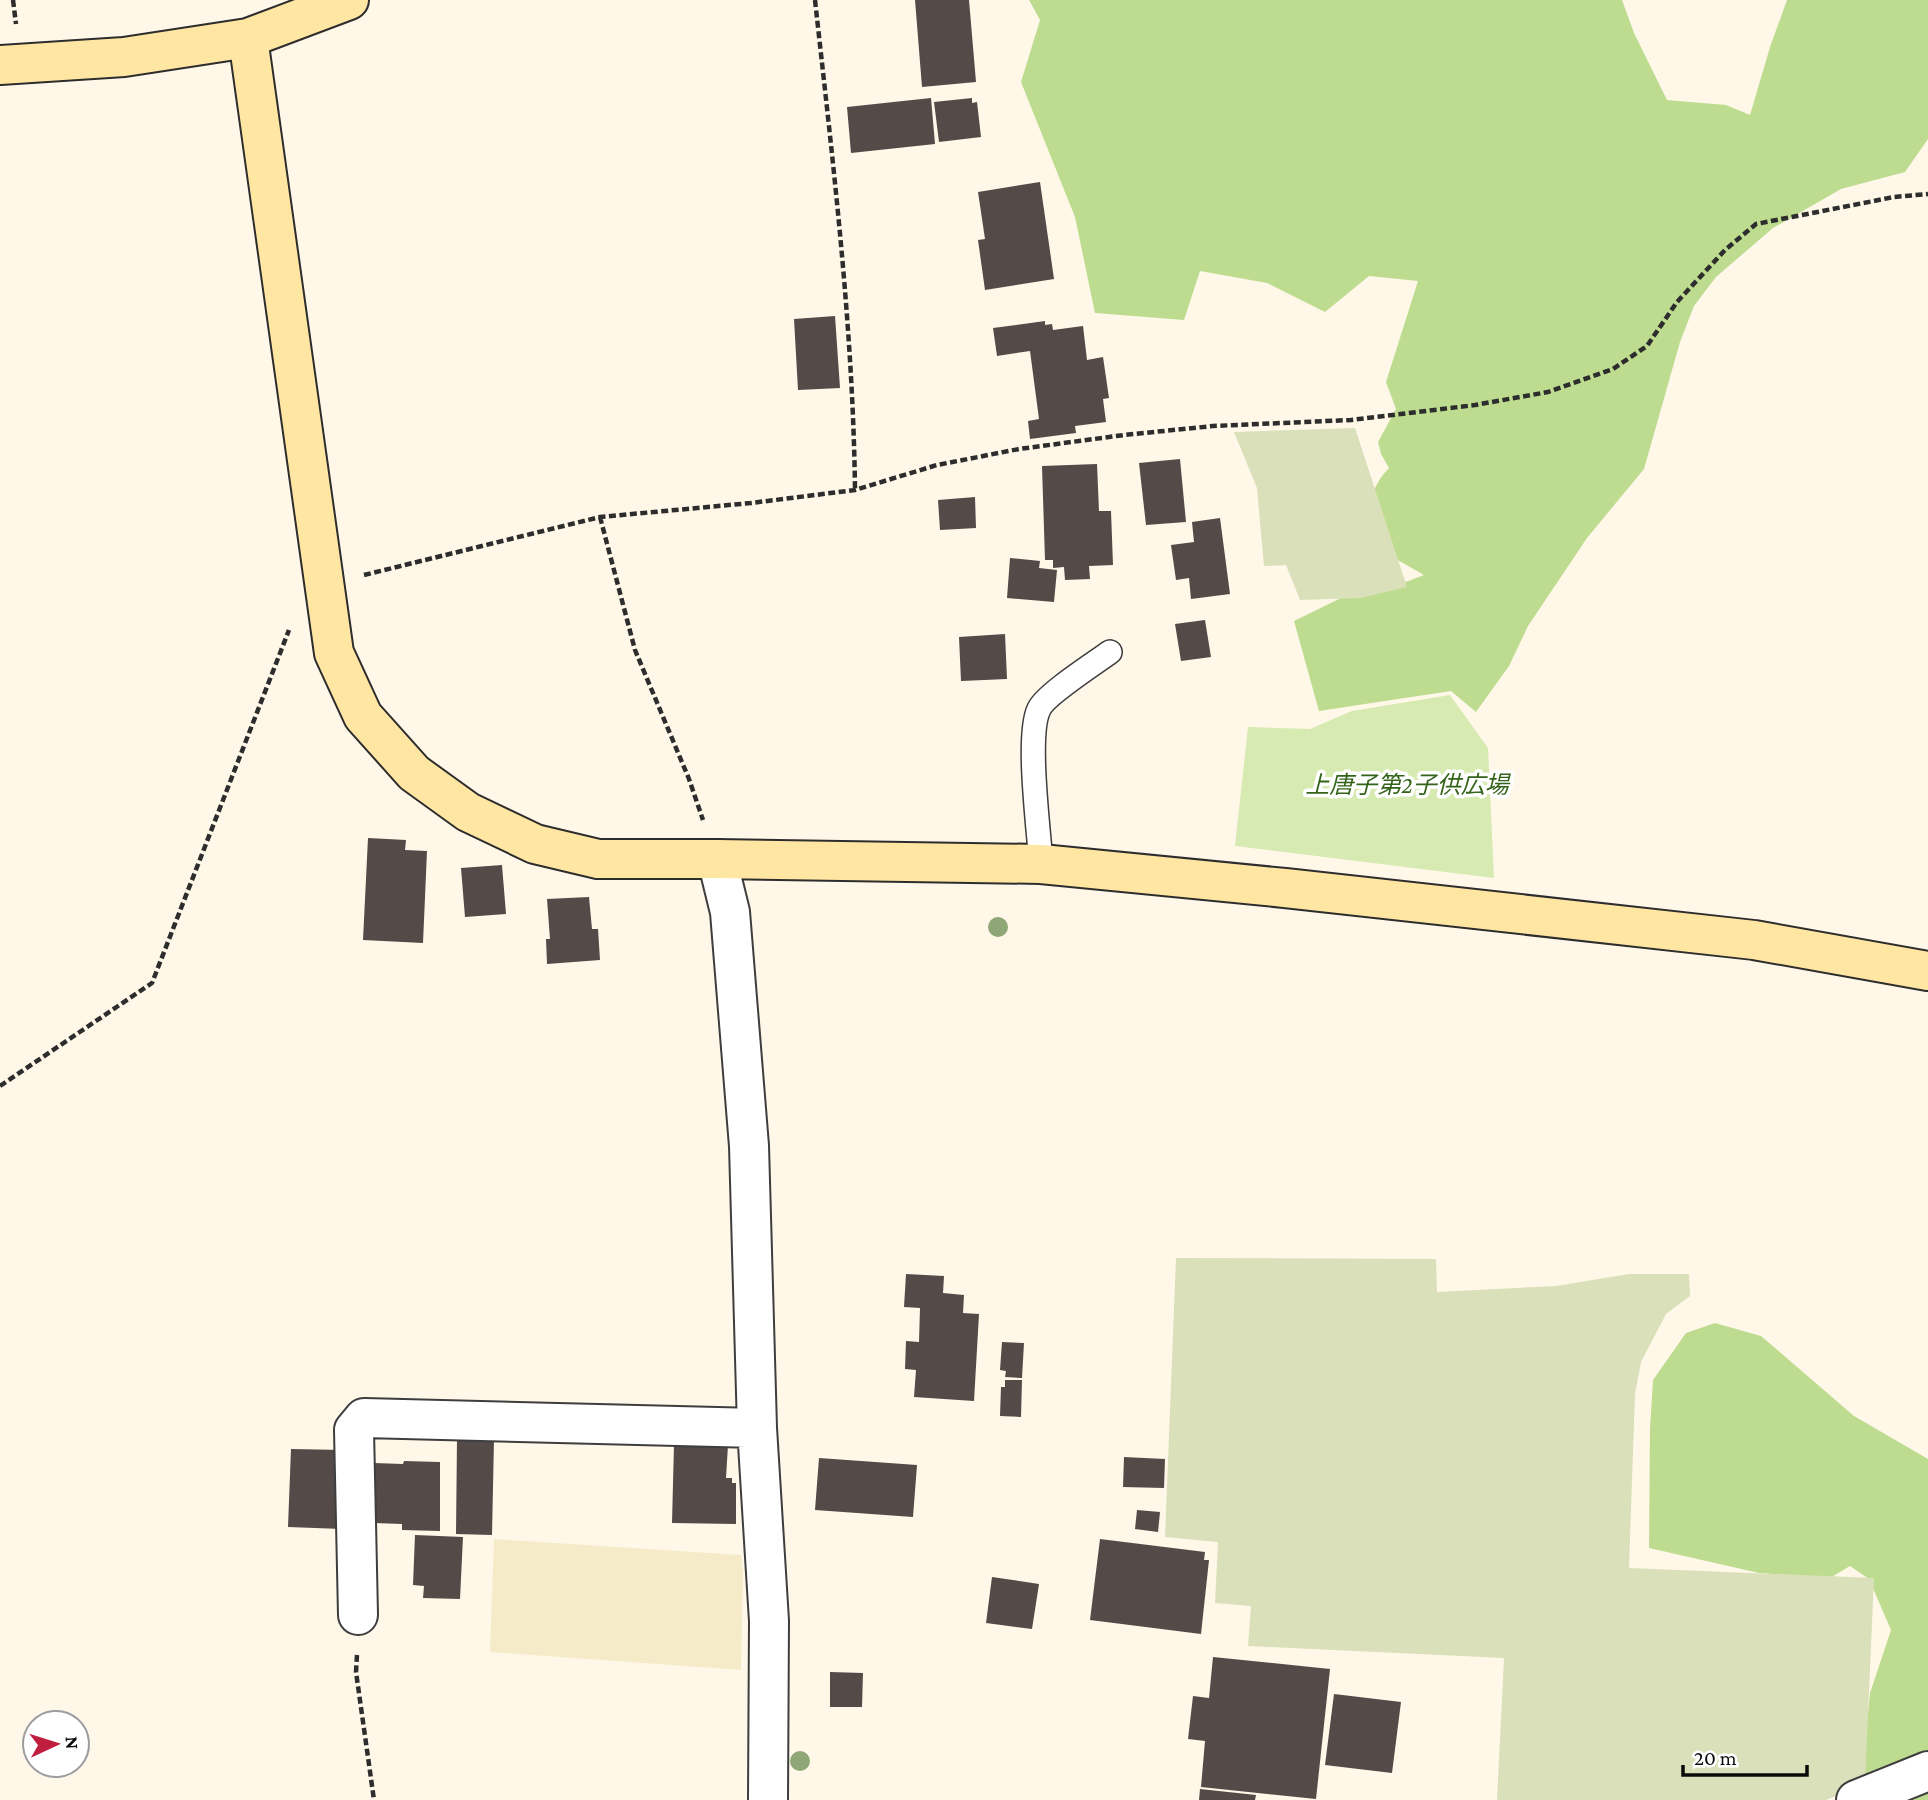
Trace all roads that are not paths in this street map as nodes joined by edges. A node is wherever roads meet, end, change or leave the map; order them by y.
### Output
1 (349, 0) edge
2 (248, 38) junction
3 (0, 65) edge
4 (1110, 652) dead end
5 (717, 859) junction
6 (1041, 864) junction
7 (1928, 971) edge
8 (757, 1428) junction
9 (358, 1615) road end
10 (1928, 1771) edge
11 (768, 1800) edge
12 (1856, 1800) edge

1 - 2 street
2 - 3 street
2 - 5 street
4 - 6 lane
5 - 6 street
5 - 8 street
6 - 7 street
8 - 9 street
8 - 11 street
10 - 12 street

